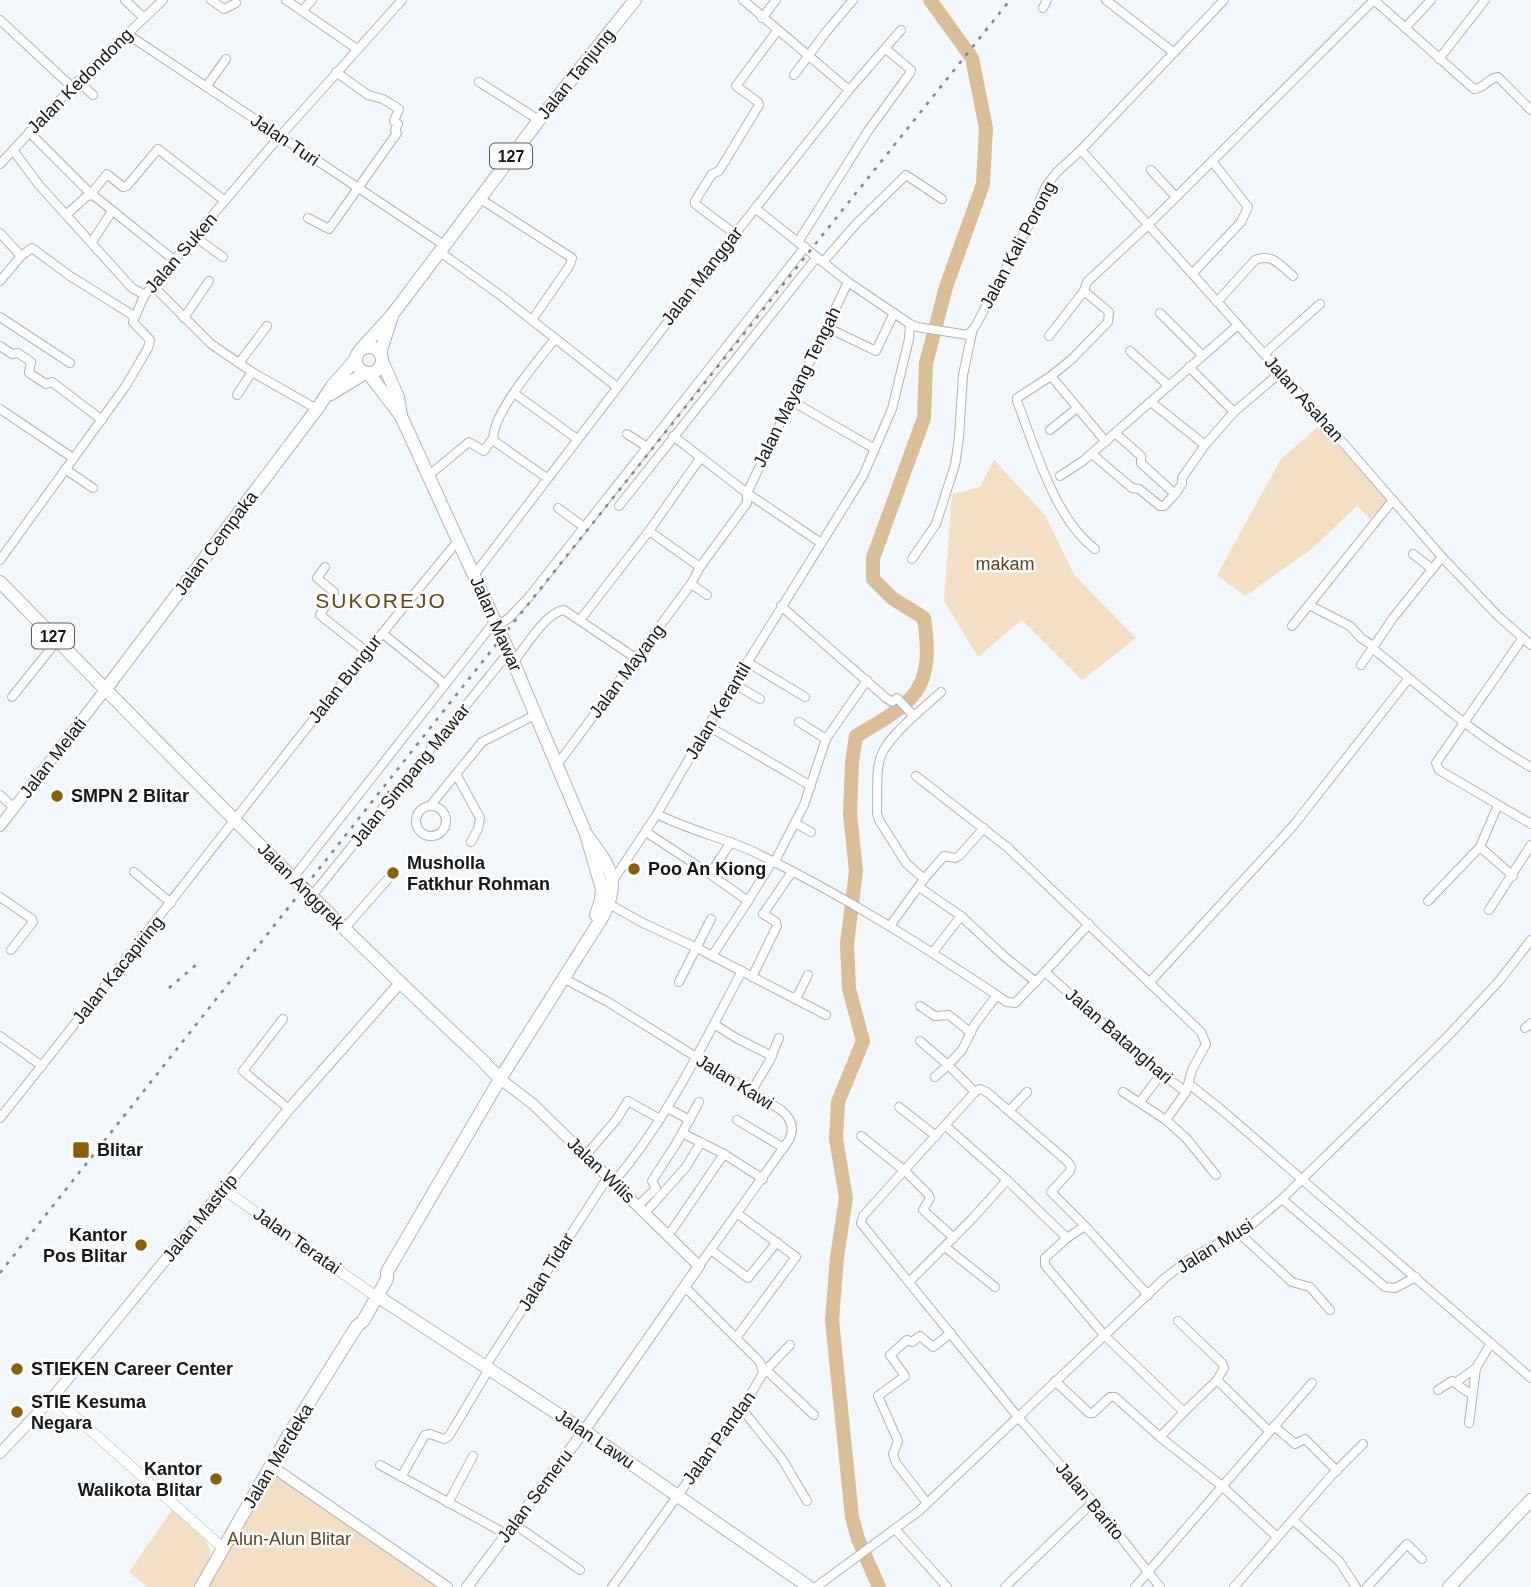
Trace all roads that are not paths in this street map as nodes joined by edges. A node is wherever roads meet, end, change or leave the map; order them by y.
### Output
1 (124, 0) edge
2 (163, 0) edge
3 (211, 0) edge
4 (286, 0) edge
5 (312, 0) edge
6 (401, 0) edge
7 (634, 0) edge
8 (743, 0) edge
9 (776, 0) edge
10 (853, 0) edge
11 (1106, 0) edge
12 (1224, 0) edge
13 (1374, 0) edge
14 (1431, 0) edge
15 (1485, 0) edge
16 (236, 4) dead end
17 (302, 11) junction
18 (144, 18) junction
19 (762, 18) junction
20 (0, 20) edge
21 (1405, 28) junction
22 (778, 30) junction
23 (901, 30) dead end
24 (127, 34) junction
25 (357, 49) junction
26 (886, 49) junction
27 (1173, 52) junction
28 (807, 55) junction
29 (226, 59) dead end
30 (1439, 59) junction
31 (336, 72) junction
32 (794, 75) dead end
33 (479, 82) dead end
34 (75, 84) junction
35 (206, 88) junction
36 (849, 90) junction
37 (93, 95) dead end
38 (1531, 110) edge
39 (539, 120) junction
40 (29, 132) junction
41 (280, 136) junction
42 (1081, 150) junction
43 (11, 152) junction
44 (1212, 161) junction
45 (0, 164) edge
46 (1151, 170) dead end
47 (358, 189) junction
48 (91, 194) junction
49 (1176, 197) junction
50 (479, 198) junction
51 (942, 199) dead end
52 (225, 201) junction
53 (755, 208) junction
54 (112, 211) junction
55 (66, 215) junction
56 (308, 218) dead end
57 (1148, 225) junction
58 (0, 233) edge
59 (735, 234) junction
60 (195, 237) junction
61 (92, 242) junction
62 (801, 244) junction
63 (442, 249) junction
64 (22, 256) junction
65 (223, 257) dead end
66 (820, 259) junction
67 (174, 260) junction
68 (1192, 274) junction
69 (1293, 276) dead end
70 (0, 281) edge
71 (209, 281) dead end
72 (848, 282) junction
73 (152, 285) junction
74 (1084, 290) junction
75 (143, 298) junction
76 (1217, 302) junction
77 (1320, 304) dead end
78 (894, 313) junction
79 (1160, 313) dead end
80 (134, 316) junction
81 (392, 316) junction
82 (0, 317) edge
83 (184, 318) junction
84 (532, 320) junction
85 (1238, 325) junction
86 (267, 326) dead end
87 (913, 326) junction
88 (826, 327) junction
89 (972, 332) junction
90 (1049, 337) dead end
91 (555, 339) junction
92 (0, 346) edge
93 (1130, 351) dead end
94 (1264, 354) junction
95 (358, 355) junction
96 (1202, 355) junction
97 (381, 357) junction
98 (70, 363) dead end
99 (239, 363) junction
100 (1189, 367) junction
101 (252, 372) junction
102 (1281, 372) junction
103 (367, 373) junction
104 (1051, 376) junction
105 (1169, 386) junction
106 (617, 387) junction
107 (514, 393) junction
108 (237, 395) dead end
109 (327, 395) junction
110 (790, 400) junction
111 (1151, 402) junction
112 (1077, 408) junction
113 (0, 409) edge
114 (317, 409) junction
115 (1234, 412) junction
116 (401, 416) junction
117 (102, 420) junction
118 (1050, 430) dead end
119 (1115, 433) junction
120 (627, 434) dead end
121 (673, 436) junction
122 (493, 438) junction
123 (577, 439) junction
124 (1106, 442) junction
125 (1205, 445) junction
126 (648, 447) junction
127 (875, 449) junction
128 (1092, 454) junction
129 (701, 457) junction
130 (74, 458) junction
131 (65, 469) junction
132 (428, 476) junction
133 (1060, 476) dead end
134 (547, 478) junction
135 (93, 488) dead end
136 (747, 492) junction
137 (1175, 494) junction
138 (1393, 500) junction
139 (619, 506) dead end
140 (558, 508) dead end
141 (584, 527) junction
142 (649, 531) junction
143 (458, 541) junction
144 (821, 543) junction
145 (1095, 549) dead end
146 (1413, 554) dead end
147 (1442, 557) junction
148 (912, 559) dead end
149 (0, 560) edge
150 (325, 567) dead end
151 (700, 567) junction
152 (1432, 569) junction
153 (474, 575) junction
154 (693, 580) junction
155 (0, 582) edge
156 (707, 596) dead end
157 (1309, 605) junction
158 (781, 606) junction
159 (580, 620) junction
160 (496, 624) junction
161 (1293, 626) dead end
162 (382, 633) junction
163 (1522, 639) junction
164 (57, 640) junction
165 (1531, 645) edge
166 (1373, 647) junction
167 (367, 652) junction
168 (511, 658) junction
169 (637, 659) junction
170 (747, 662) junction
171 (1361, 665) dead end
172 (1409, 678) junction
173 (867, 680) junction
174 (445, 684) junction
175 (734, 684) junction
176 (105, 691) junction
177 (941, 692) dead end
178 (12, 697) dead end
179 (805, 697) dead end
180 (761, 699) dead end
181 (913, 714) junction
182 (535, 715) junction
183 (799, 722) dead end
184 (1463, 722) junction
185 (708, 726) junction
186 (826, 739) junction
187 (557, 765) junction
188 (1531, 768) edge
189 (456, 774) junction
190 (916, 776) dead end
191 (811, 786) junction
192 (0, 795) edge
193 (1498, 805) junction
194 (430, 806) dead end
195 (14, 808) junction
196 (657, 814) junction
197 (235, 820) junction
198 (795, 823) junction
199 (1531, 824) edge
200 (0, 826) edge
201 (984, 828) junction
202 (646, 832) junction
203 (811, 832) dead end
204 (586, 834) junction
205 (471, 842) dead end
206 (731, 842) junction
207 (1531, 845) edge
208 (1480, 848) junction
209 (773, 862) junction
210 (134, 872) dead end
211 (792, 872) junction
212 (710, 874) junction
213 (1513, 876) junction
214 (293, 878) junction
215 (614, 879) junction
216 (387, 880) dead end
217 (921, 883) junction
218 (0, 897) edge
219 (311, 897) junction
220 (1428, 901) dead end
221 (172, 903) junction
222 (747, 903) junction
223 (609, 904) junction
224 (1489, 910) dead end
225 (763, 914) junction
226 (961, 916) junction
227 (711, 919) dead end
228 (1089, 924) junction
229 (890, 926) junction
230 (344, 929) junction
231 (1531, 940) edge
232 (586, 941) junction
233 (695, 947) junction
234 (11, 950) dead end
235 (933, 952) junction
236 (712, 956) junction
237 (742, 971) junction
238 (1045, 972) junction
239 (808, 975) dead end
240 (752, 977) junction
241 (564, 978) junction
242 (678, 982) dead end
243 (1036, 982) junction
244 (400, 983) junction
245 (1149, 983) junction
246 (996, 995) junction
247 (796, 999) junction
248 (920, 1006) dead end
249 (826, 1015) dead end
250 (283, 1019) dead end
251 (714, 1024) junction
252 (971, 1033) junction
253 (0, 1036) edge
254 (779, 1038) dead end
255 (920, 1041) dead end
256 (772, 1056) junction
257 (696, 1058) junction
258 (948, 1065) junction
259 (42, 1066) junction
260 (1161, 1074) junction
261 (935, 1077) dead end
262 (500, 1079) junction
263 (1188, 1088) junction
264 (751, 1092) junction
265 (975, 1092) junction
266 (1027, 1092) dead end
267 (1123, 1092) dead end
268 (699, 1102) dead end
269 (1140, 1102) junction
270 (899, 1107) dead end
271 (667, 1108) junction
272 (289, 1109) junction
273 (1009, 1111) junction
274 (0, 1118) edge
275 (660, 1119) junction
276 (690, 1120) junction
277 (737, 1120) dead end
278 (1166, 1120) junction
279 (946, 1126) junction
280 (682, 1133) junction
281 (861, 1136) dead end
282 (936, 1136) junction
283 (701, 1142) junction
284 (784, 1148) junction
285 (724, 1154) junction
286 (586, 1155) junction
287 (905, 1171) junction
288 (1216, 1175) dead end
289 (1302, 1178) junction
290 (763, 1179) junction
291 (610, 1180) junction
292 (1007, 1180) junction
293 (223, 1189) junction
294 (1282, 1199) junction
295 (642, 1210) junction
296 (738, 1214) junction
297 (1085, 1226) junction
298 (1239, 1233) junction
299 (668, 1236) junction
300 (954, 1238) junction
301 (1067, 1238) junction
302 (777, 1242) junction
303 (945, 1247) junction
304 (711, 1250) junction
305 (699, 1266) junction
306 (1416, 1277) junction
307 (909, 1283) junction
308 (685, 1287) junction
309 (995, 1287) dead end
310 (374, 1294) junction
311 (1148, 1295) junction
312 (1330, 1310) dead end
313 (1178, 1321) dead end
314 (951, 1333) junction
315 (1105, 1336) junction
316 (736, 1338) junction
317 (1491, 1343) junction
318 (790, 1345) dead end
319 (487, 1368) junction
320 (1476, 1368) junction
321 (765, 1369) junction
322 (1529, 1372) edge
323 (1217, 1380) junction
324 (1055, 1381) junction
325 (1312, 1383) dead end
326 (1455, 1383) junction
327 (1438, 1390) dead end
328 (1472, 1395) junction
329 (53, 1397) junction
330 (741, 1408) junction
331 (1184, 1412) junction
332 (814, 1415) dead end
333 (1018, 1417) junction
334 (1469, 1423) dead end
335 (1271, 1429) junction
336 (584, 1431) junction
337 (1160, 1437) junction
338 (1363, 1444) dead end
339 (0, 1453) edge
340 (473, 1456) dead end
341 (271, 1465) junction
342 (380, 1465) dead end
343 (1337, 1471) junction
344 (401, 1476) junction
345 (1222, 1486) junction
346 (678, 1495) junction
347 (1531, 1500) edge
348 (807, 1501) dead end
349 (1093, 1502) junction
350 (448, 1503) junction
351 (927, 1503) junction
352 (1293, 1520) junction
353 (513, 1524) junction
354 (896, 1530) junction
355 (506, 1534) junction
356 (1277, 1537) junction
357 (223, 1548) junction
358 (1422, 1559) dead end
359 (580, 1570) dead end
360 (1148, 1573) junction
361 (1354, 1586) edge
362 (201, 1587) edge
363 (447, 1587) edge
364 (467, 1587) edge
365 (612, 1587) edge
366 (809, 1587) edge
367 (816, 1587) edge
368 (947, 1587) edge
369 (1005, 1587) edge
370 (1135, 1587) edge
371 (1160, 1587) edge
372 (1234, 1587) edge
373 (1367, 1587) edge
374 (1449, 1587) edge

1 - 18 street
2 - 18 street, Jalan Kedondong
3 - 16 street
4 - 17 street
5 - 17 street
6 - 25 street, Jalan Suken
7 - 39 main road, Jalan Tanjung / 127
8 - 19 street
9 - 19 street
10 - 28 street
11 - 27 street
12 - 27 street, Jalan Kali Porong
13 - 21 street
13 - 44 street
14 - 21 street
15 - 30 street
17 - 25 street
18 - 24 street, Jalan Kedondong
19 - 22 street
20 - 34 street
21 - 30 street
22 - 28 street
22 - 59 street
23 - 26 street, Jalan Manggar
24 - 34 street, Jalan Kedondong
24 - 35 street, Jalan Turi
25 - 31 street, Jalan Suken
26 - 36 street, Jalan Manggar
26 - 62 street
27 - 42 street, Jalan Kali Porong
28 - 32 street
28 - 36 street
29 - 35 street
30 - 38 street
31 - 41 street, Jalan Suken
31 - 47 street
33 - 39 street
34 - 37 street
34 - 40 street, Jalan Kedondong
35 - 41 street, Jalan Turi
36 - 53 street, Jalan Manggar
39 - 50 main road, Jalan Tanjung / 127
40 - 43 street, Jalan Kedondong
40 - 48 street
41 - 47 street, Jalan Turi
41 - 52 street, Jalan Suken
42 - 57 street, Jalan Asahan
42 - 89 street, Jalan Kali Porong
43 - 45 street, Jalan Kedondong
43 - 55 street
44 - 49 street
44 - 68 street
46 - 49 street
47 - 56 street
47 - 63 street, Jalan Turi
48 - 52 street
48 - 54 street
48 - 55 street
49 - 57 street
50 - 63 main road, Jalan Tanjung / 127
50 - 84 street
51 - 66 street
52 - 60 street, Jalan Suken
53 - 59 street, Jalan Manggar
53 - 62 street
54 - 61 street
54 - 67 street
55 - 61 street
57 - 68 street, Jalan Asahan
57 - 74 street
58 - 64 street
59 - 106 street, Jalan Manggar
60 - 65 street
60 - 67 street, Jalan Suken
61 - 75 street
62 - 66 street
62 - 126 street
63 - 81 main road, Jalan Tanjung / 127
63 - 84 street, Jalan Turi
64 - 70 street
64 - 80 street
66 - 72 street
66 - 121 street
67 - 73 street, Jalan Suken
68 - 76 street, Jalan Asahan
69 - 76 street
71 - 83 street
72 - 78 street
72 - 88 street, Jalan Mayang Tengah
73 - 75 street, Jalan Suken
73 - 83 street
74 - 90 street
74 - 104 street
75 - 80 street, Jalan Suken
76 - 85 street, Jalan Asahan
77 - 94 street
78 - 87 street
78 - 88 street
79 - 96 street
80 - 117 street
81 - 95 main road, Jalan Tanjung / 127
81 - 97 main road, Jalan Tanjung / 127
82 - 98 street
83 - 99 street
84 - 91 street, Jalan Turi
85 - 94 street, Jalan Asahan
85 - 96 street
86 - 99 street
87 - 89 street
87 - 127 street, Jalan Kerantil
88 - 110 street, Jalan Mayang Tengah
89 - 148 street, Jalan Kali Porong
91 - 106 street, Jalan Turi
91 - 107 street
92 - 117 street
93 - 105 street
94 - 102 street, Jalan Asahan
95 - 97 main road
95 - 103 main road
95 - 109 main road, Jalan Cempaka / 127
96 - 100 street
97 - 103 main road, 127
97 - 116 main road, Jalan Mawar
99 - 101 street
100 - 105 street
100 - 115 street
101 - 108 street
101 - 114 street
102 - 115 street
102 - 138 street, Jalan Asahan
103 - 109 main road, Jalan Cempaka / 127
103 - 116 main road, Jalan Mawar
104 - 112 street
104 - 145 street
105 - 111 street
106 - 123 street, Jalan Manggar
107 - 122 street
107 - 123 street
109 - 114 main road, Jalan Cempaka / 127
110 - 127 street
110 - 136 street, Jalan Mayang Tengah
111 - 119 street
111 - 125 street
112 - 118 street
112 - 124 street
113 - 130 street
114 - 176 main road, Jalan Cempaka / 127
115 - 125 street
116 - 132 main road, Jalan Mawar
117 - 130 street
119 - 124 street
119 - 137 street
120 - 126 street
121 - 129 street
121 - 139 street
122 - 132 street
122 - 134 street
123 - 134 street, Jalan Manggar
124 - 128 street
125 - 137 street
126 - 141 street
127 - 144 street, Jalan Kerantil
128 - 133 street
128 - 137 street
129 - 136 street
129 - 142 street
130 - 131 street
131 - 135 street
131 - 149 street
132 - 143 main road, Jalan Mawar
134 - 153 street, Jalan Manggar
136 - 144 street
136 - 151 street, Jalan Mayang Tengah
138 - 147 street, Jalan Asahan
138 - 157 street
140 - 141 street
141 - 160 street
142 - 151 street
142 - 159 street
143 - 153 main road, Jalan Mawar
143 - 162 street, Jalan Bungur
144 - 158 street, Jalan Kerantil
146 - 152 street
147 - 152 street
147 - 163 street, Jalan Asahan
150 - 167 street
151 - 154 street, Jalan Mayang
152 - 166 street
153 - 160 main road, Jalan Mawar
154 - 156 street
154 - 169 street, Jalan Mayang
155 - 164 main road, 127
157 - 161 street
157 - 166 street
158 - 170 street, Jalan Kerantil
158 - 173 street
159 - 168 street, Jalan Simpang Mawar
159 - 169 street
160 - 168 main road, Jalan Mawar
160 - 174 street
162 - 167 street, Jalan Bungur
162 - 174 street
163 - 165 street, Jalan Asahan
163 - 184 street
164 - 176 main road, 127
164 - 178 street
166 - 171 street
166 - 172 street
167 - 197 street, Jalan Bungur
168 - 182 main road, Jalan Mawar
168 - 219 street, Jalan Simpang Mawar
169 - 187 street, Jalan Mayang
170 - 175 street, Jalan Kerantil
170 - 179 street
172 - 184 street
172 - 245 street
173 - 181 street
173 - 186 street
174 - 214 street
175 - 180 street
175 - 185 street, Jalan Kerantil
176 - 195 main road, Jalan Melati
176 - 197 main road, Jalan Anggrek
177 - 181 street
181 - 217 street
182 - 187 main road, Jalan Mawar
182 - 189 street
183 - 186 street
184 - 188 street
184 - 193 street
185 - 191 street
185 - 196 street, Jalan Kerantil
186 - 191 street
187 - 204 main road, Jalan Mawar
189 - 194 street
189 - 205 street
190 - 201 street
191 - 198 street
192 - 195 street
193 - 199 street
193 - 208 street
195 - 200 main road, Jalan Melati
196 - 202 street, Jalan Kerantil
196 - 206 street
197 - 214 main road, Jalan Anggrek
197 - 221 street, Jalan Kacapiring
198 - 203 street
198 - 209 street
201 - 217 street
201 - 228 street
202 - 212 street
202 - 215 street, Jalan Kerantil
204 - 215 main road, Jalan Mawar
204 - 232 main road, Jalan Mawar
206 - 209 street
206 - 212 street
207 - 213 street
208 - 213 street
208 - 220 street
209 - 211 street
209 - 222 street
210 - 221 street
211 - 225 street
211 - 229 street
212 - 222 street
213 - 224 street
214 - 219 main road, Jalan Anggrek
215 - 223 main road, Jalan Mawar
216 - 230 street
217 - 226 street
217 - 229 street
218 - 234 street
219 - 230 main road, Jalan Anggrek
221 - 259 street, Jalan Kacapiring
222 - 225 street
222 - 236 street
223 - 232 main road, Jalan Mawar
223 - 233 street
225 - 240 street
226 - 235 street
226 - 243 street
227 - 233 street
228 - 238 street
228 - 245 street
229 - 235 street
230 - 244 main road, Jalan Anggrek
231 - 289 street, Jalan Musi
232 - 241 main road, Jalan Mawar
233 - 236 street
233 - 242 street
235 - 246 street
236 - 237 street
237 - 240 street
237 - 251 street, Jalan Tidar
238 - 243 street
238 - 260 street, Jalan Batanghari
239 - 247 street
240 - 247 street
241 - 257 street, Jalan Kawi
241 - 262 main road, Jalan Mawar
243 - 246 street
244 - 262 main road, Jalan Anggrek
244 - 272 main road, Jalan Mastrip
245 - 263 street
246 - 252 street
247 - 249 street
248 - 252 street
250 - 272 street
251 - 256 street
251 - 257 street, Jalan Tidar
252 - 258 street
253 - 259 street
254 - 256 street
255 - 258 street
256 - 264 street
257 - 264 street, Jalan Kawi
257 - 271 street, Jalan Tidar
258 - 261 street
258 - 265 street
259 - 274 street, Jalan Kacapiring
260 - 263 street, Jalan Batanghari
260 - 269 street
262 - 286 main road, Jalan Wilis
262 - 310 main road, Jalan Merdeka
263 - 278 street
263 - 289 street, Jalan Batanghari
264 - 284 street, Jalan Kawi
265 - 273 street
265 - 279 street
266 - 273 street
267 - 269 street
268 - 276 street
269 - 278 street
270 - 282 street
271 - 275 street, Jalan Tidar
271 - 276 street
272 - 293 main road, Jalan Mastrip
273 - 297 street
275 - 286 street
275 - 291 street, Jalan Tidar
276 - 280 street
277 - 284 street
278 - 288 street
279 - 282 street
279 - 292 street
280 - 283 street
280 - 295 street
281 - 287 street
282 - 287 street
283 - 285 street
283 - 295 street
284 - 290 street, Jalan Kawi
285 - 290 street
285 - 299 street
286 - 291 main road, Jalan Wilis
287 - 300 street
287 - 307 street, Jalan Barito
289 - 294 street, Jalan Musi
289 - 306 street, Jalan Batanghari
290 - 296 street, Jalan Kawi
291 - 295 main road, Jalan Wilis
291 - 319 street, Jalan Tidar
292 - 300 street
292 - 301 street
293 - 310 street, Jalan Teratai
293 - 329 main road, Jalan Mastrip
294 - 298 street, Jalan Musi
294 - 306 street
295 - 299 main road, Jalan Wilis
296 - 302 street
296 - 304 street, Jalan Kawi
297 - 301 street
297 - 311 street
298 - 311 street, Jalan Musi
298 - 312 street
299 - 305 main road, Jalan Wilis
300 - 303 street
301 - 315 street
302 - 304 street
302 - 316 street
303 - 307 street
303 - 309 street
304 - 305 street, Jalan Kawi
305 - 308 main road, Jalan Semeru
306 - 317 street, Jalan Batanghari
307 - 314 street, Jalan Barito
308 - 316 street
308 - 336 main road, Jalan Semeru
310 - 319 main road, Jalan Lawu
310 - 341 main road, Jalan Merdeka
311 - 315 street, Jalan Musi
313 - 323 street
314 - 333 street, Jalan Barito
314 - 351 street
315 - 324 street, Jalan Musi
315 - 331 street
316 - 321 street
317 - 320 street
317 - 322 street, Jalan Batanghari
318 - 321 street, Jalan Pandan
319 - 336 main road, Jalan Lawu
319 - 344 street, Jalan Tidar
320 - 326 street
320 - 328 street
321 - 330 street, Jalan Pandan
321 - 332 street
323 - 331 street
323 - 335 street
324 - 333 street, Jalan Musi
324 - 337 street
325 - 335 street
326 - 327 street
326 - 328 street
328 - 334 street
329 - 339 main road, Jalan Mastrip
329 - 357 street
330 - 346 street, Jalan Pandan
330 - 348 street
331 - 337 street
333 - 349 street, Jalan Barito
333 - 351 street, Jalan Musi
335 - 343 street
335 - 345 street
336 - 346 main road, Jalan Lawu
336 - 353 main road, Jalan Semeru
337 - 345 street
338 - 343 street
340 - 350 street
341 - 357 main road, Jalan Merdeka
341 - 363 main road
342 - 344 street
343 - 352 street
344 - 350 street
345 - 356 street
345 - 360 street
346 - 365 street, Jalan Pandan
346 - 366 main road, Jalan Lawu
347 - 374 main road
349 - 360 street, Jalan Barito
349 - 369 street
350 - 355 street
351 - 354 street, Jalan Musi
352 - 356 street
352 - 361 street
353 - 355 main road, Jalan Semeru
353 - 359 street
354 - 367 street, Jalan Musi
354 - 368 street
355 - 364 main road, Jalan Semeru
356 - 372 street
357 - 362 main road, Jalan Merdeka
358 - 373 street
360 - 370 street
360 - 371 street, Jalan Barito

